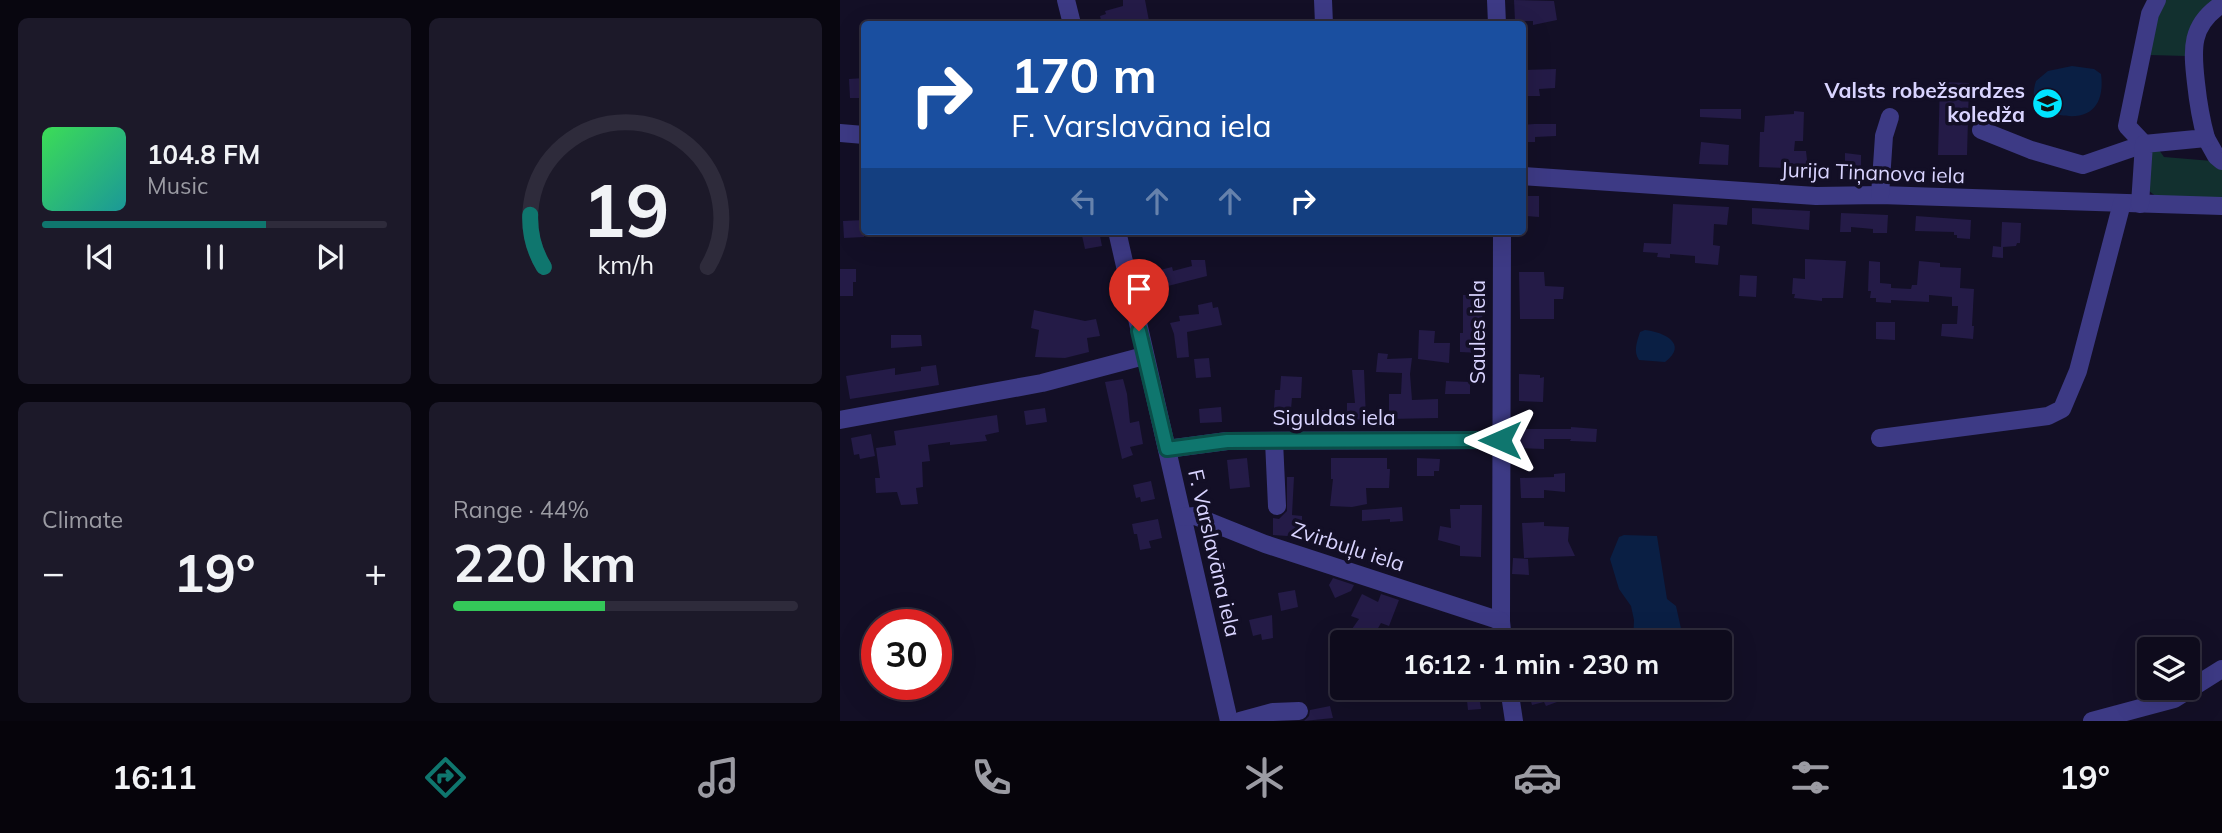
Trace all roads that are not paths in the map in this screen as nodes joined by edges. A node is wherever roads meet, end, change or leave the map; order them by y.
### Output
1 (1066, 0) edge
2 (1324, 0) edge
3 (1496, 0) edge
4 (2157, 0) edge
5 (2222, 4) edge
6 (1071, 21) edge
7 (1324, 21) edge
8 (1497, 21) edge
9 (1890, 117) dead end
10 (1981, 130) dead end
11 (840, 133) edge
12 (861, 135) edge
13 (2206, 138) junction
14 (2144, 144) junction
15 (2222, 161) edge
16 (1526, 176) edge
17 (1880, 195) junction
18 (2131, 203) junction
19 (2222, 206) edge
20 (1118, 235) edge
21 (1502, 235) edge
22 (1144, 356) junction
23 (840, 420) edge
24 (1880, 438) dead end
25 (1500, 440) junction
26 (1274, 441) junction
27 (1167, 449) junction
28 (1277, 506) dead end
29 (1183, 517) junction
30 (1501, 621) junction
31 (1502, 630) edge
32 (2222, 669) edge
33 (1511, 700) edge
34 (1299, 711) dead end
35 (1229, 721) edge
36 (1240, 721) edge
37 (1514, 721) edge
38 (2092, 721) edge

1 - 6 street
2 - 7 street
3 - 8 street
4 - 14 street
5 - 13 street
9 - 17 street
10 - 14 street
11 - 12 street
13 - 14 street
13 - 15 street
14 - 18 street
16 - 17 street, Jurija Tiņanova iela
17 - 18 street, Jurija Tiņanova iela
18 - 19 street, Jurija Tiņanova iela
18 - 24 street
20 - 22 street, F. Varslavāna iela
21 - 25 street, Saules iela
22 - 23 street
22 - 27 street, F. Varslavāna iela
25 - 26 street, Siguldas iela
25 - 30 street, Saules iela
26 - 27 street, Siguldas iela
26 - 28 street
27 - 29 street, F. Varslavāna iela
29 - 30 street, Zvirbuļu iela
29 - 35 street, F. Varslavāna iela
30 - 31 street, Saules iela
32 - 38 street
33 - 37 street
34 - 36 street

